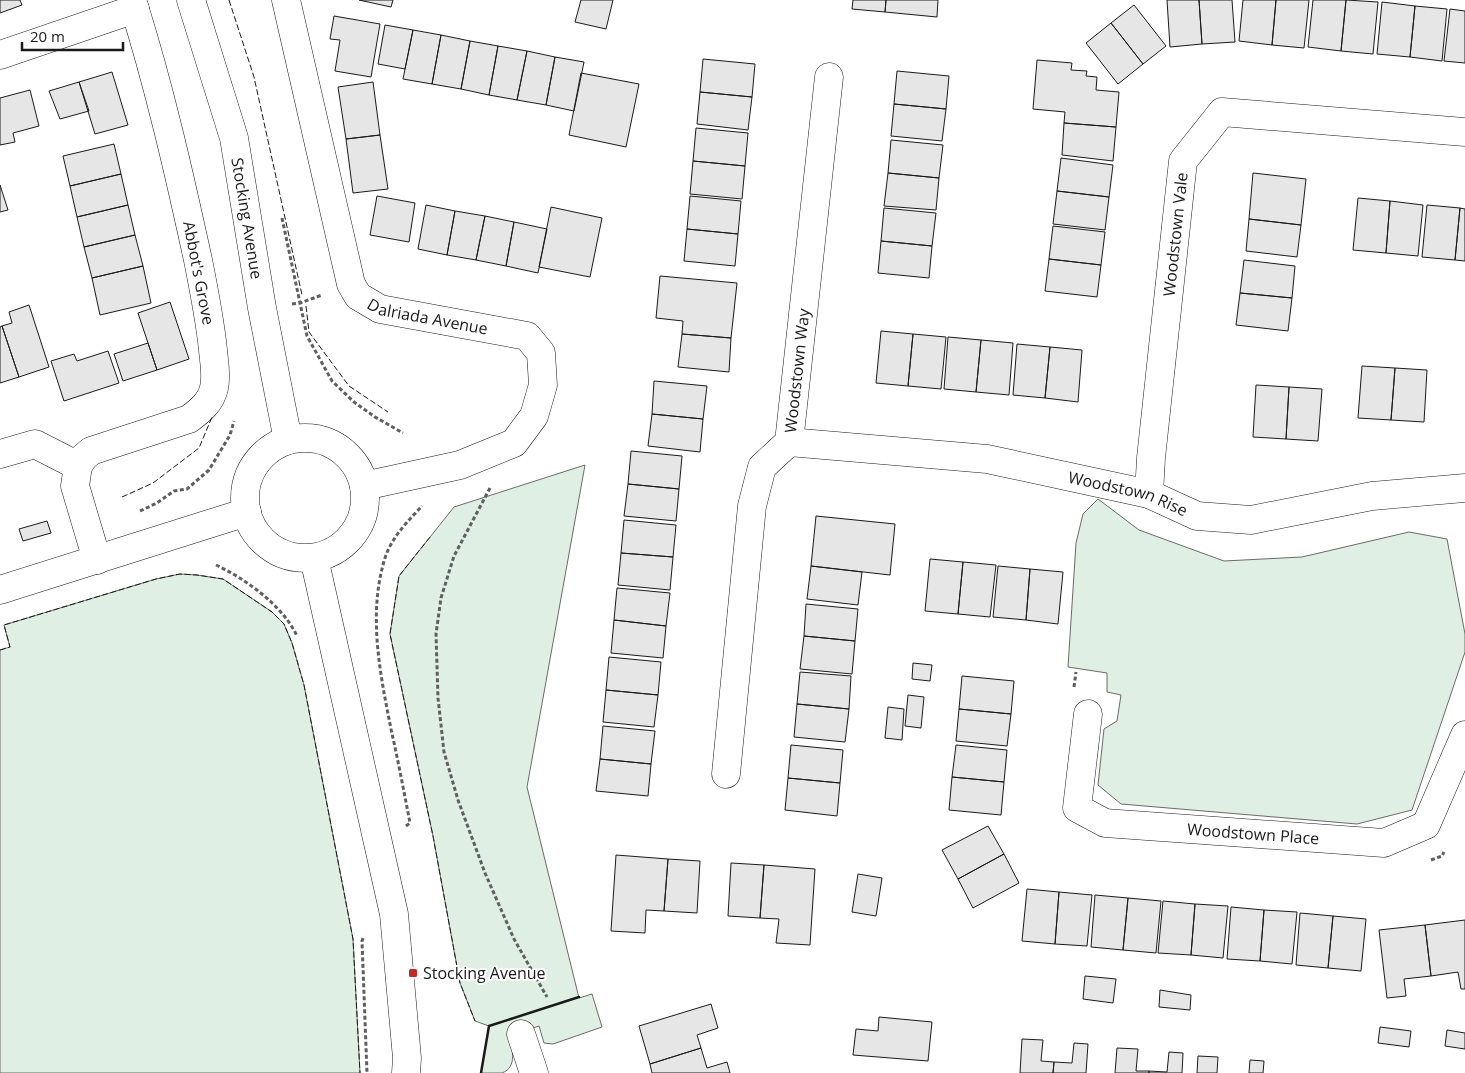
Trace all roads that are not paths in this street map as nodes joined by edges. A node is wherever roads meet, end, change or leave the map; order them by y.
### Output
1 (191, 0) edge
2 (286, 0) edge
3 (133, 5) edge
4 (0, 55) edge
5 (829, 77) dead end
6 (1465, 132) edge
7 (288, 440) junction
8 (790, 442) junction
9 (0, 454) edge
10 (78, 466) junction
11 (364, 486) junction
12 (1465, 488) edge
13 (1149, 494) junction
14 (247, 512) junction
15 (314, 558) junction
16 (97, 560) junction
17 (0, 590) edge
18 (1088, 714) dead end
19 (1465, 735) edge
20 (726, 774) dead end
21 (521, 1034) dead end
22 (406, 1073) edge
23 (534, 1073) edge

1 - 7 street, Stocking Avenue
2 - 11 street, Dalriada Avenue
3 - 4 street
3 - 10 street, Abbot's Grove
5 - 8 street, Woodstown Way
6 - 13 street, Woodstown Vale
7 - 11 street
7 - 14 street
8 - 13 street, Woodstown Rise
8 - 20 street, Woodstown Way
9 - 10 street
10 - 16 street
11 - 15 street
12 - 13 street, Woodstown Rise
14 - 15 street
14 - 16 street
15 - 22 street
16 - 17 street
18 - 19 street, Woodstown Place
21 - 23 street

